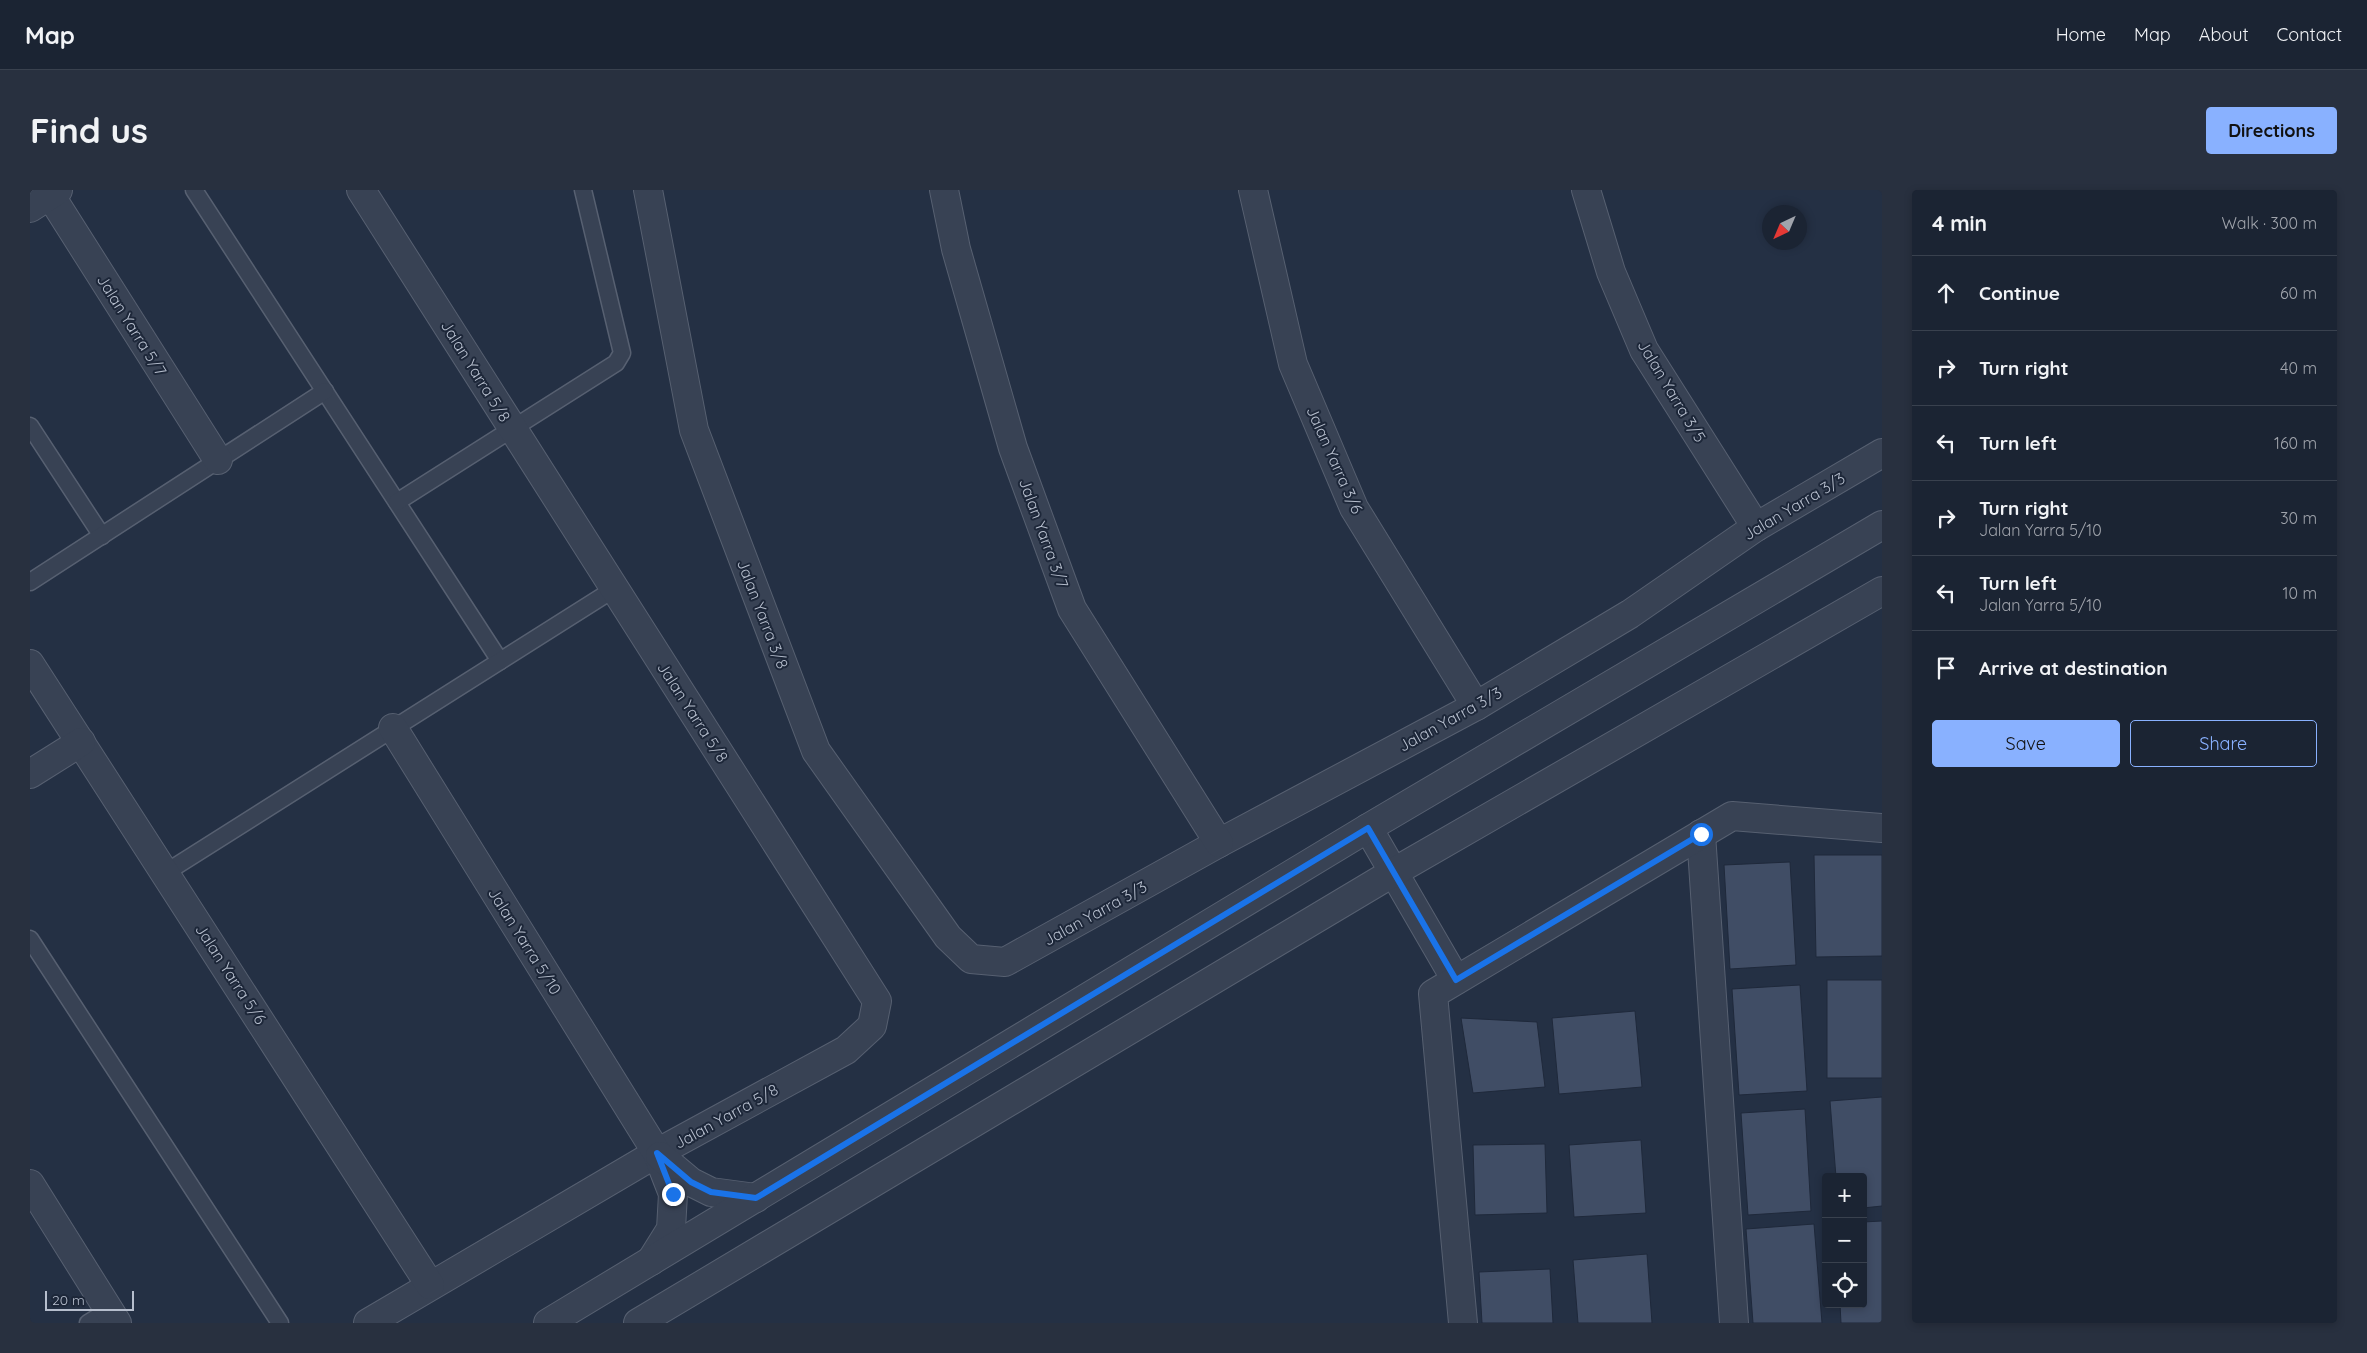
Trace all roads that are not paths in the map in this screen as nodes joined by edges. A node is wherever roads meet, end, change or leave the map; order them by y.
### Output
1 (194, 190) edge
2 (361, 190) edge
3 (583, 190) edge
4 (648, 190) edge
5 (944, 190) edge
6 (1253, 190) edge
7 (1586, 190) edge
8 (46, 196) edge
9 (324, 391) junction
10 (30, 426) edge
11 (512, 428) junction
12 (1882, 453) edge
13 (218, 460) junction
14 (397, 502) junction
15 (1882, 525) edge
16 (1756, 527) junction
17 (102, 536) junction
18 (30, 582) edge
19 (614, 589) junction
20 (1882, 591) edge
21 (500, 661) junction
22 (30, 664) edge
23 (1476, 706) junction
24 (394, 728) junction
25 (81, 742) junction
26 (30, 774) edge
27 (1368, 828) junction
28 (1882, 828) edge
29 (1701, 834) junction
30 (1219, 843) junction
31 (1394, 872) junction
32 (166, 873) junction
33 (30, 939) edge
34 (1005, 962) joint
35 (1456, 980) junction
36 (657, 1153) junction
37 (32, 1190) edge
38 (756, 1198) junction
39 (651, 1261) junction
40 (430, 1285) junction
41 (105, 1319) edge
42 (280, 1323) edge
43 (368, 1323) edge
44 (548, 1323) edge
45 (638, 1323) edge
46 (1463, 1323) edge
47 (1734, 1323) edge

1 - 9 lane
2 - 11 street, Jalan Yarra 5/8
3 - 11 lane
4 - 34 street, Jalan Yarra 3/8
5 - 30 street, Jalan Yarra 3/7
6 - 23 street, Jalan Yarra 3/6
7 - 16 street, Jalan Yarra 3/5
8 - 13 street, Jalan Yarra 5/7
9 - 13 lane
9 - 14 lane
10 - 17 lane
11 - 14 lane
11 - 19 street, Jalan Yarra 5/8
12 - 16 street, Jalan Yarra 3/3
13 - 17 lane
14 - 21 lane
15 - 27 street
16 - 23 street, Jalan Yarra 3/3
17 - 18 lane
19 - 21 lane
19 - 36 street, Jalan Yarra 5/8
20 - 31 street
21 - 24 lane
22 - 25 street, Jalan Yarra 5/6
23 - 30 street, Jalan Yarra 3/3
24 - 32 lane
24 - 36 street, Jalan Yarra 5/10
25 - 26 street
25 - 32 street, Jalan Yarra 5/6
27 - 31 street
27 - 38 street
28 - 29 street
29 - 35 street
29 - 47 street
30 - 34 street, Jalan Yarra 3/3
31 - 35 street
31 - 45 street
32 - 40 street, Jalan Yarra 5/6
33 - 42 lane
35 - 46 street
36 - 38 street, Jalan Yarra 5/10
36 - 39 street, Jalan Yarra 5/10
36 - 40 street, Jalan Yarra 5/8
37 - 41 street
38 - 39 street
39 - 44 street
40 - 43 street, Jalan Yarra 5/8

